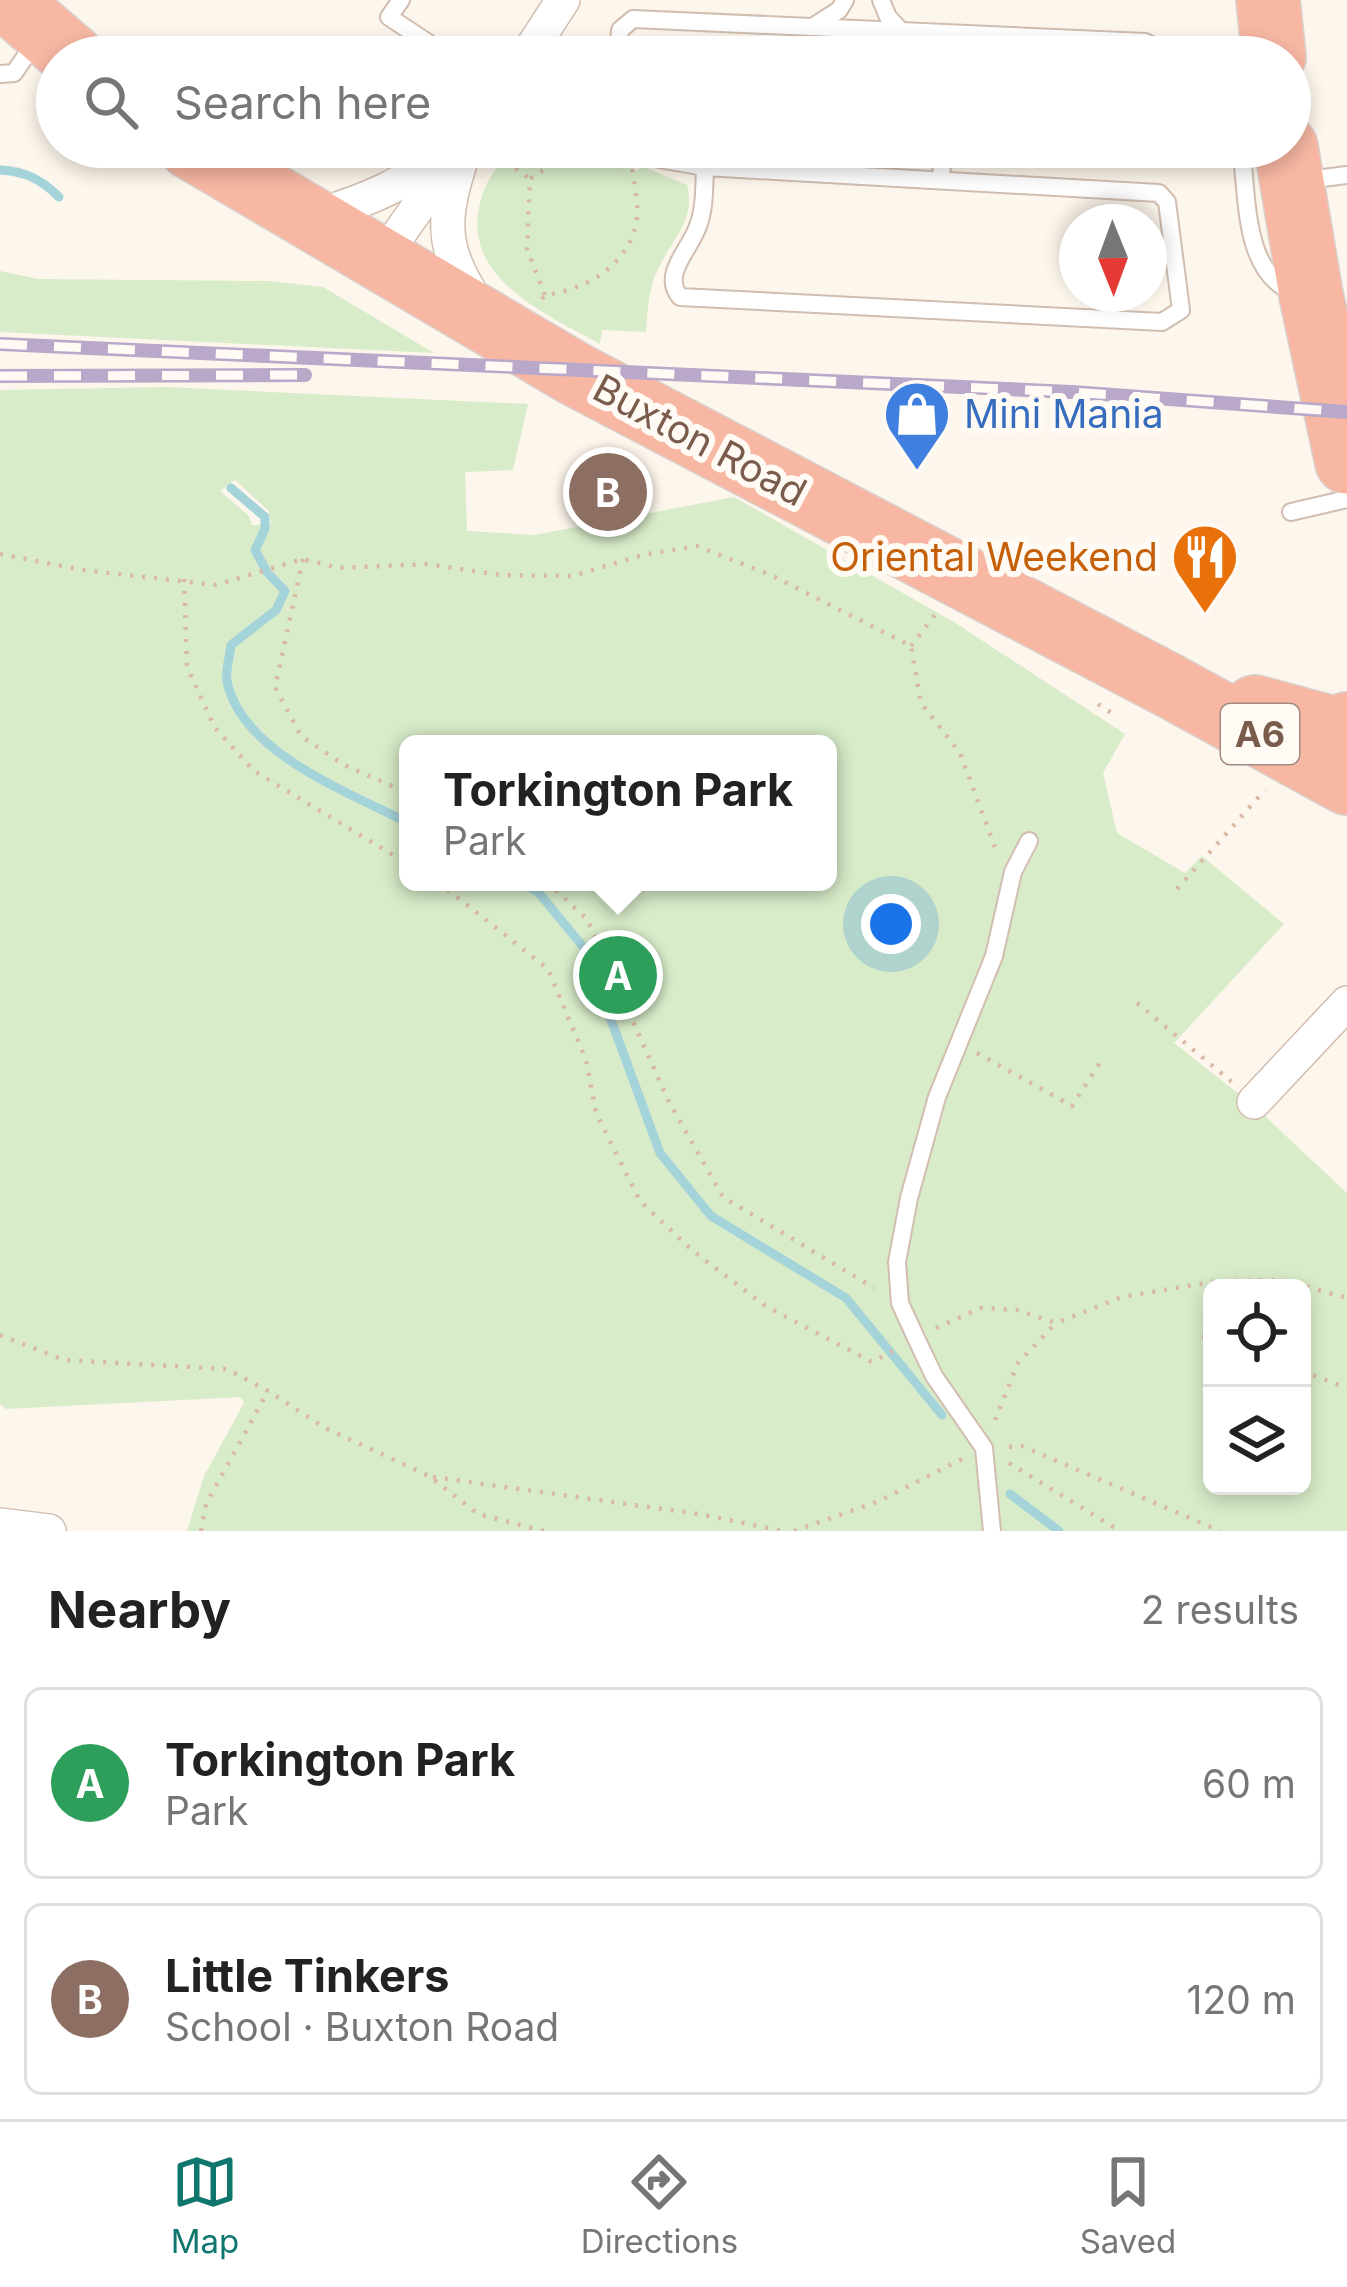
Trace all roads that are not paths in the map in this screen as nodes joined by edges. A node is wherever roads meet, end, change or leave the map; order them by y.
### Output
1 (401, 0) edge
2 (563, 0) edge
3 (844, 0) edge
4 (881, 0) edge
5 (1268, 0) edge
6 (813, 27) junction
7 (901, 31) junction
8 (418, 36) edge
9 (541, 36) edge
10 (620, 36) edge
11 (1012, 36) edge
12 (1272, 36) edge
13 (233, 168) edge
14 (427, 168) edge
15 (433, 168) edge
16 (455, 168) edge
17 (705, 168) edge
18 (723, 168) edge
19 (942, 168) edge
20 (1245, 168) edge
21 (1308, 168) edge
22 (941, 180) junction
23 (356, 229) junction
24 (1312, 295) junction
25 (517, 319) junction
26 (1347, 462) edge
27 (1347, 499) edge
28 (1291, 512) dead end
29 (1330, 754) edge
30 (1029, 841) dead end
31 (1347, 1003) edge
32 (1254, 1102) road end
33 (0, 1526) edge
34 (49, 1531) edge
35 (992, 1531) edge

1 - 8 lane
2 - 9 street
3 - 6 lane
4 - 7 lane
5 - 12 highway
6 - 7 lane
6 - 10 lane
7 - 11 lane
13 - 23 highway, Buxton Road / A6
14 - 23 street
15 - 23 street
16 - 25 street
17 - 22 lane
18 - 22 lane
19 - 22 lane
20 - 24 lane
21 - 24 highway
23 - 25 highway, Buxton Road / A6
24 - 26 highway
25 - 29 highway, Buxton Road / A6
27 - 28 lane
30 - 35 lane
31 - 32 street
33 - 34 street

